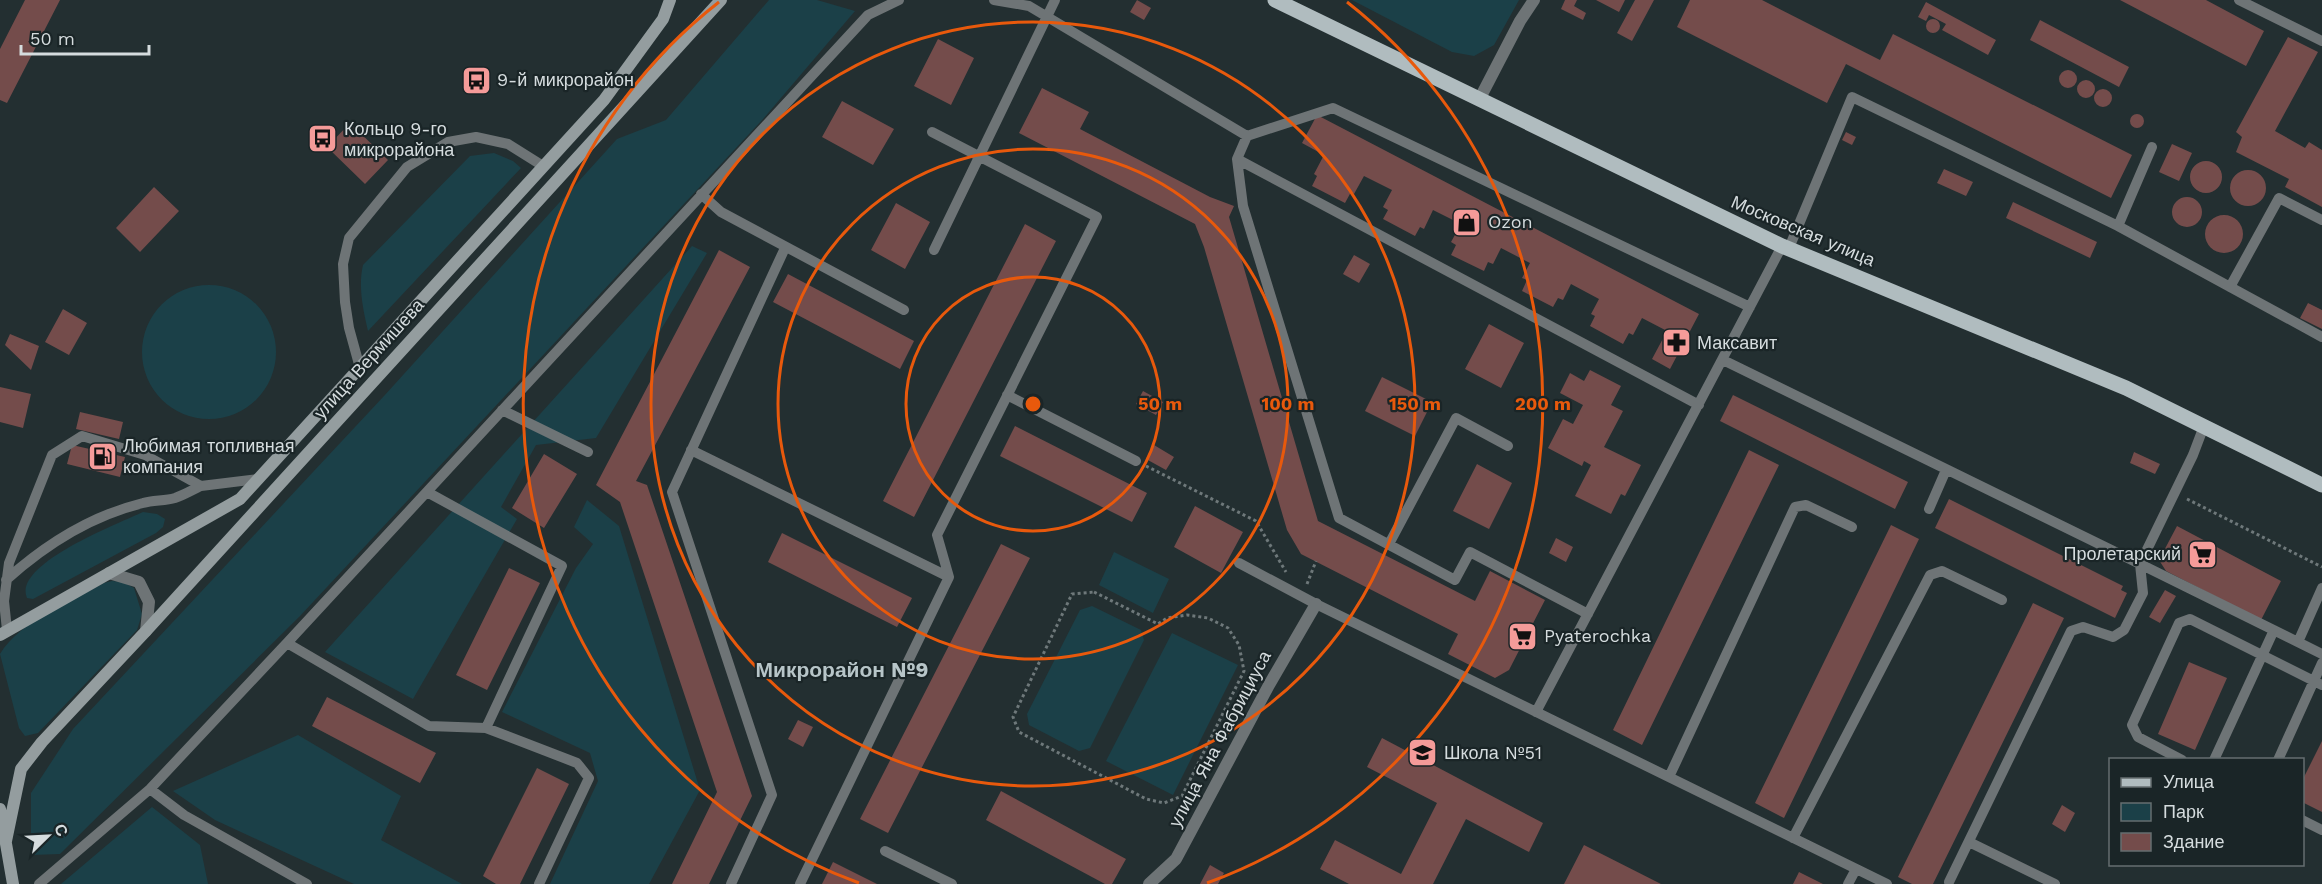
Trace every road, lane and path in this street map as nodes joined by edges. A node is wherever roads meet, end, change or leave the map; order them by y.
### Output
1 (670, 0) edge
2 (721, 0) edge
3 (899, 0) edge
4 (994, 0) edge
5 (1055, 0) edge
6 (1275, 0) edge
7 (1534, 0) edge
8 (2240, 0) edge
9 (1047, 17) junction
10 (2322, 41) edge
11 (1479, 100) junction
12 (932, 132) dead end
13 (1247, 136) junction
14 (2152, 147) dead end
15 (980, 155) junction
16 (1237, 159) junction
17 (543, 166) junction
18 (701, 194) junction
19 (2322, 220) edge
20 (2118, 226) junction
21 (1786, 247) junction
22 (785, 248) junction
23 (934, 250) dead end
24 (2229, 287) junction
25 (1750, 307) junction
26 (904, 310) dead end
27 (2322, 337) edge
28 (1723, 360) junction
29 (360, 368) junction
30 (1007, 395) junction
31 (1699, 405) junction
32 (502, 410) junction
33 (2204, 426) junction
34 (1508, 446) dead end
35 (691, 450) junction
36 (588, 452) dead end
37 (1136, 461) joint
38 (1946, 470) junction
39 (258, 479) junction
40 (2322, 484) edge
41 (201, 486) junction
42 (427, 492) junction
43 (2174, 493) junction
44 (1929, 509) dead end
45 (1852, 527) dead end
46 (1389, 544) junction
47 (1316, 561) dead end
48 (1239, 564) dead end
49 (2140, 564) junction
50 (2322, 567) edge
51 (109, 573) junction
52 (949, 577) junction
53 (6, 580) junction
54 (2322, 588) edge
55 (1094, 592) joint
56 (1301, 596) junction
57 (2002, 600) dead end
58 (1316, 604) junction
59 (1588, 614) junction
60 (2274, 630) junction
61 (146, 631) junction
62 (4, 633) edge
63 (2298, 642) junction
64 (287, 644) junction
65 (2322, 654) edge
66 (2264, 656) junction
67 (2322, 663) edge
68 (2318, 683) edge
69 (1536, 712) junction
70 (486, 728) junction
71 (2180, 758) edge
72 (2214, 758) edge
73 (2279, 758) edge
74 (1669, 777) junction
75 (150, 789) junction
76 (0, 809) edge
77 (2304, 821) edge
78 (2322, 830) edge
79 (1793, 838) junction
80 (6, 841) junction
81 (1969, 842) junction
82 (885, 851) dead end
83 (1856, 869) junction
84 (295, 881) edge
85 (1949, 882) dead end
86 (13, 884) edge
87 (39, 884) edge
88 (307, 884) edge
89 (539, 884) edge
90 (731, 884) edge
91 (800, 884) edge
92 (952, 884) edge
93 (1149, 884) edge
94 (1848, 884) edge
95 (1887, 884) edge
96 (2055, 884) edge

1 - 17 main road, улица Вермишева
2 - 61 main road, улица Вермишева
3 - 18 lane
4 - 9 lane
5 - 9 lane
6 - 11 main road, Московская улица
7 - 11 street
8 - 10 lane
9 - 13 lane
9 - 15 lane
11 - 21 main road, Московская улица
12 - 15 lane
13 - 16 lane
13 - 25 lane
14 - 20 lane
15 - 23 lane
15 - 30 lane
16 - 31 lane
16 - 46 lane
17 - 29 main road, улица Вермишева
17 - 29 lane
18 - 22 lane
18 - 32 lane
19 - 24 lane
20 - 21 lane
20 - 24 lane
21 - 25 lane
21 - 33 main road, Московская улица
22 - 26 lane
22 - 35 lane
24 - 27 lane
25 - 28 lane
28 - 31 lane
28 - 38 lane
29 - 39 main road, улица Вермишева
30 - 37 lane
30 - 52 lane
31 - 59 lane
32 - 36 lane
32 - 42 lane
33 - 40 main road, Московская улица
33 - 43 lane
34 - 46 lane
35 - 52 lane
35 - 90 lane
37 - 56 path
38 - 44 lane
38 - 49 lane
39 - 41 lane
39 - 51 main road, улица Вермишева
41 - 53 lane
41 - 53 lane
42 - 64 lane
42 - 70 lane
43 - 49 lane
43 - 50 path
45 - 74 lane
46 - 59 lane
47 - 56 path
48 - 56 lane
49 - 60 lane
49 - 81 lane
51 - 61 street
51 - 62 main road, улица Вермишева
52 - 91 lane
53 - 62 lane
54 - 63 lane
55 - 55 path
56 - 58 lane
57 - 79 lane
58 - 69 lane
58 - 93 street, улица Яна Фабрициуса
59 - 69 lane
60 - 63 lane
60 - 66 lane
61 - 80 main road, улица Вермишева
63 - 65 lane
64 - 70 lane
64 - 75 lane
66 - 68 lane
66 - 71 lane
66 - 72 lane
67 - 68 lane
68 - 73 lane
69 - 74 lane
70 - 89 lane
74 - 79 lane
75 - 84 lane
75 - 87 lane
76 - 80 main road, улица Вермишева
77 - 78 lane
79 - 83 lane
80 - 86 main road, улица Вермишева
81 - 85 lane
81 - 96 lane
82 - 92 lane
83 - 94 lane
83 - 95 lane
84 - 88 lane

